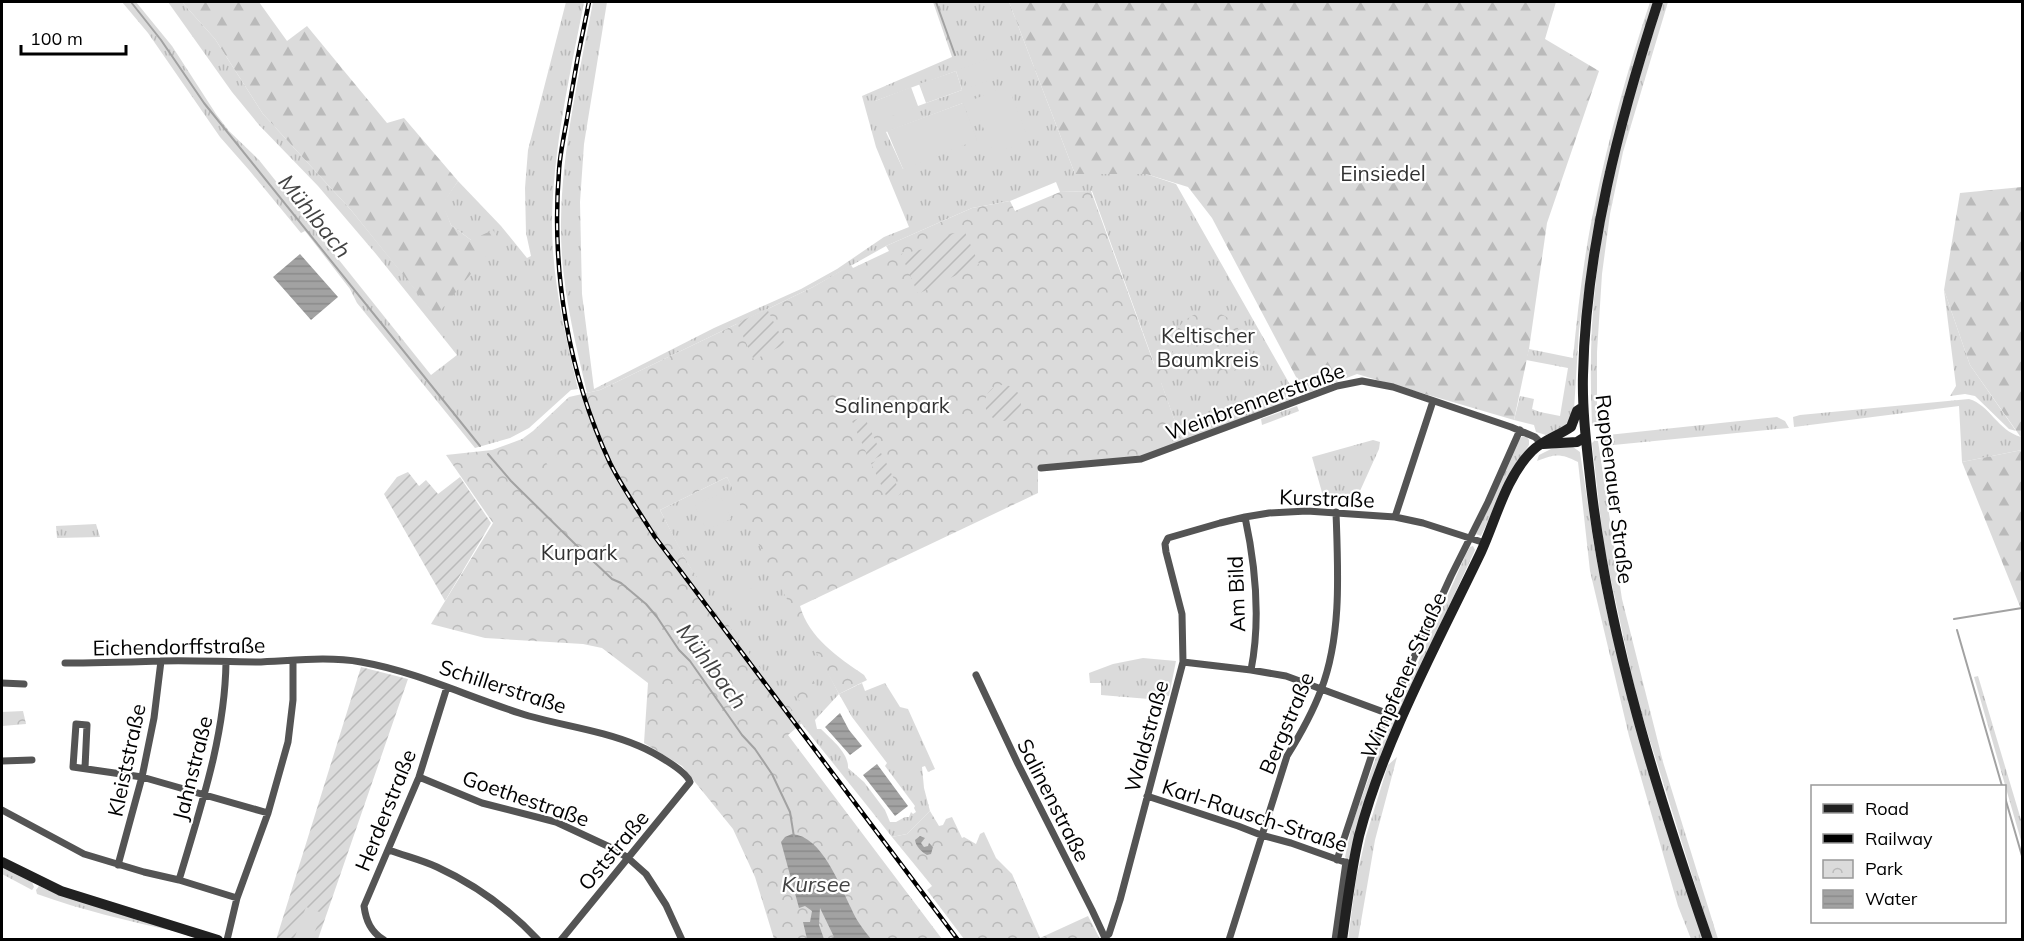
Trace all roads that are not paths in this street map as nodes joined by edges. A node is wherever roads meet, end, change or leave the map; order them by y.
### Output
1 (1658, 2) edge
2 (1433, 401) junction
3 (1583, 407) junction
4 (1520, 430) junction
5 (1562, 433) junction
6 (1586, 436) junction
7 (1542, 444) junction
8 (1041, 468) dead end
9 (1336, 512) junction
10 (1245, 517) junction
11 (1395, 517) junction
12 (1168, 538) joint
13 (1470, 538) junction
14 (1485, 543) junction
15 (161, 661) junction
16 (293, 661) junction
17 (226, 662) junction
18 (1183, 662) junction
19 (65, 663) dead end
20 (1251, 670) junction
21 (976, 675) dead end
22 (2, 683) edge
23 (24, 684) dead end
24 (447, 687) junction
25 (1321, 689) junction
26 (1389, 714) junction
27 (32, 760) dead end
28 (2, 761) edge
29 (85, 768) junction
30 (142, 777) junction
31 (419, 777) junction
32 (690, 782) joint
33 (204, 794) junction
34 (1147, 796) junction
35 (2, 810) edge
36 (268, 813) junction
37 (1261, 835) junction
38 (389, 850) junction
39 (628, 858) junction
40 (1337, 860) junction
41 (2, 862) edge
42 (1350, 864) junction
43 (118, 865) junction
44 (179, 880) junction
45 (237, 898) junction
46 (1105, 938) edge
47 (218, 939) edge
48 (227, 939) edge
49 (384, 939) edge
50 (538, 939) edge
51 (561, 939) edge
52 (682, 939) edge
53 (1229, 939) edge
54 (1335, 939) edge
55 (1342, 939) edge
56 (1708, 939) edge

1 - 3 main road, Rappenauer Straße
2 - 4 street, Weinbrennerstraße
2 - 8 street, Weinbrennerstraße
2 - 11 street
3 - 5 main road, Wimpfener Straße
3 - 6 main road, Rappenauer Straße
4 - 7 street, Weinbrennerstraße
4 - 13 street, Wimpfener Straße
5 - 6 main road
5 - 7 main road, Wimpfener Straße
6 - 7 main road
6 - 56 main road, Rappenauer Straße
7 - 14 main road, Wimpfener Straße
9 - 10 street, Kurstraße
9 - 11 street, Kurstraße
9 - 25 street, Bergstraße
10 - 12 street, Kurstraße
10 - 20 street, Am Bild
11 - 13 street, Kurstraße
12 - 18 street, Waldstraße
13 - 14 street, Kurstraße
13 - 26 street, Wimpfener Straße
14 - 42 main road, Wimpfener Straße
15 - 17 street, Eichendorffstraße
15 - 19 street, Eichendorffstraße
15 - 30 street, Kleiststraße
16 - 17 street, Eichendorffstraße
16 - 24 street, Schillerstraße
16 - 36 street
17 - 33 street, Jahnstraße
18 - 20 street
18 - 34 street, Waldstraße
20 - 25 street
21 - 46 street, Salinenstraße
22 - 23 street
24 - 31 street, Herderstraße
24 - 32 street, Schillerstraße
25 - 26 street
25 - 37 street, Bergstraße
26 - 40 street, Wimpfener Straße
27 - 28 street
29 - 29 street
29 - 30 street
30 - 33 street
30 - 43 street, Kleiststraße
31 - 38 street, Herderstraße
31 - 39 street, Goethestraße
32 - 39 street, Oststraße
33 - 36 street
33 - 44 street, Jahnstraße
34 - 37 street, Karl-Rausch-Straße
34 - 46 street, Waldstraße
35 - 43 street
36 - 45 street
37 - 40 street, Karl-Rausch-Straße
37 - 53 street, Bergstraße
38 - 49 street, Herderstraße
38 - 50 street
39 - 51 street, Oststraße
39 - 52 street, Goethestraße
40 - 42 street, Karl-Rausch-Straße
41 - 47 main road
42 - 54 street, Wimpfener Straße
42 - 55 main road, Wimpfener Straße
43 - 44 street
44 - 45 street
45 - 48 street

